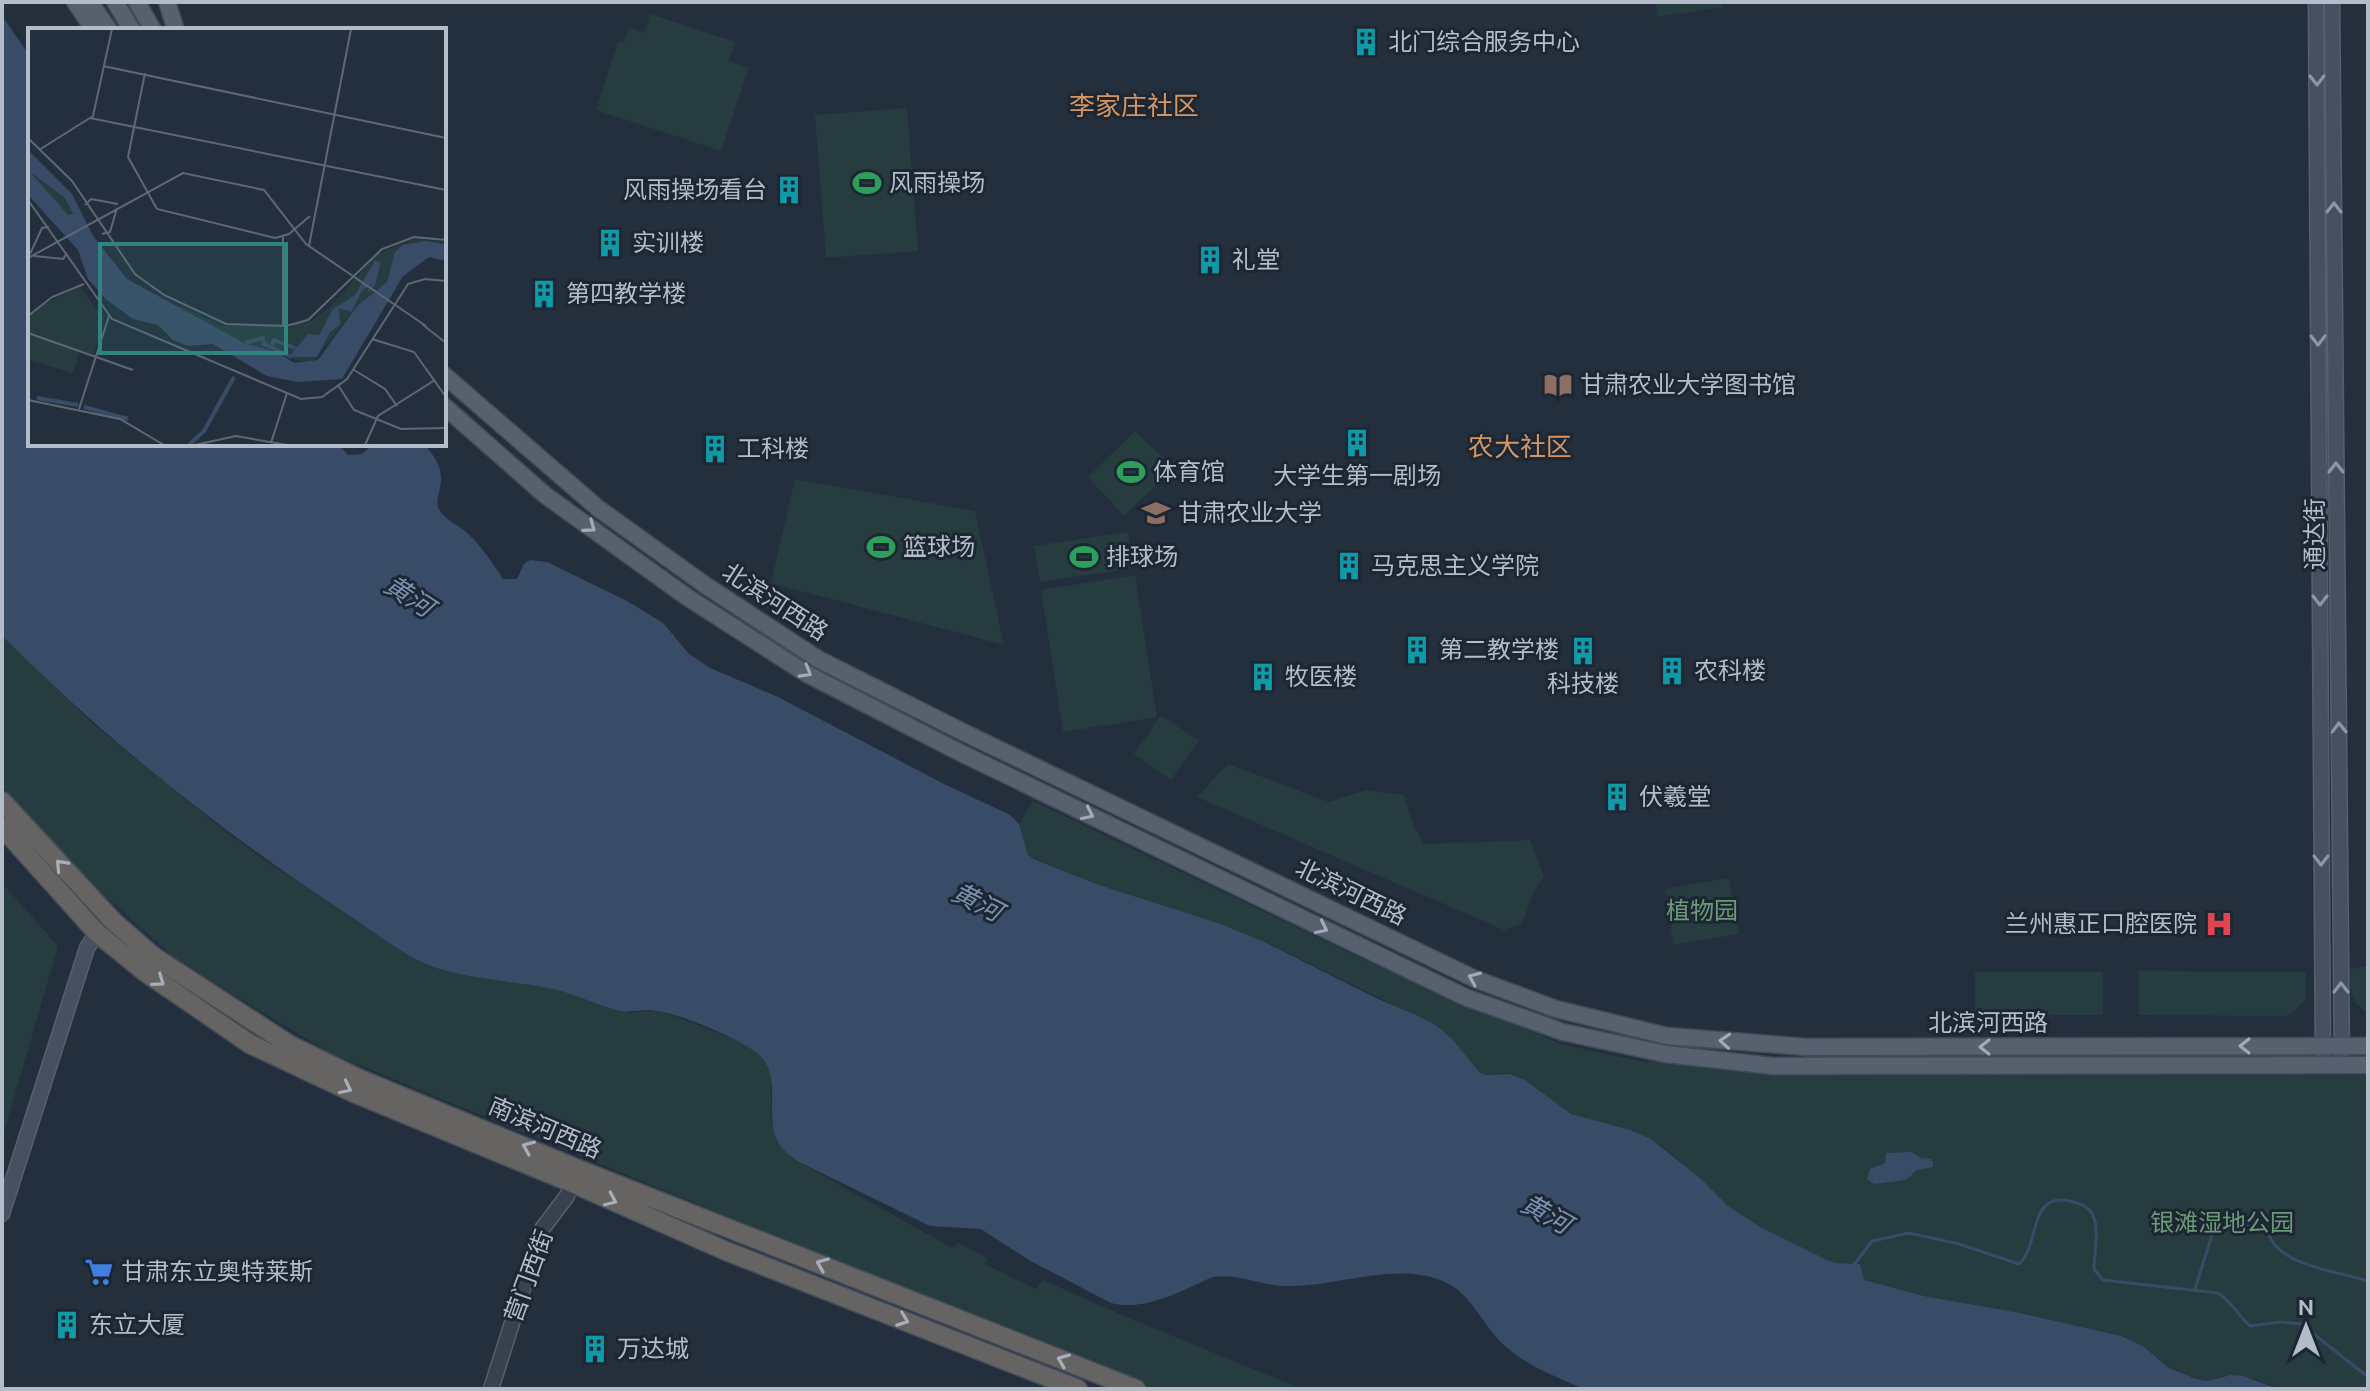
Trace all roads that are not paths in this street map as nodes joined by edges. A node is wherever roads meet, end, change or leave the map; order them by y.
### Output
1 (75, 2) edge
2 (90, 2) edge
3 (115, 2) edge
4 (137, 2) edge
5 (167, 2) edge
6 (2316, 2) edge
7 (2332, 2) edge
8 (93, 28) edge
9 (108, 28) edge
10 (131, 28) edge
11 (152, 28) edge
12 (175, 28) edge
13 (446, 377) edge
14 (446, 408) edge
15 (446, 419) edge
16 (545, 495) junction
17 (1056, 776) junction
18 (1046, 794) junction
19 (2, 801) edge
20 (2, 827) edge
21 (114, 922) junction
22 (97, 933) junction
23 (2323, 1046) junction
24 (2340, 1046) junction
25 (2368, 1046) edge
26 (2368, 1065) edge
27 (2323, 1066) junction
28 (2342, 1066) junction
29 (575, 1176) junction
30 (2, 1214) edge
31 (491, 1389) edge
32 (1078, 1389) edge
33 (1136, 1389) edge

1 - 8 main road
2 - 9 main road
3 - 10 main road
4 - 11 main road
5 - 12 main road
6 -> 23 main road, 通达街
24 -> 7 main road, 通达街
13 - 17 main road, 北滨河西路
14 - 16 main road, 北滨河西路
15 - 16 main road
16 -> 18 main road, 北滨河西路
17 - 18 main road
23 -> 17 main road, 北滨河西路
18 -> 27 main road, 北滨河西路
21 -> 19 highway, 南滨河西路
20 - 22 highway, 南滨河西路
21 - 22 main road
29 -> 21 highway, 南滨河西路
22 -> 29 highway, 南滨河西路
22 - 30 main road
23 - 24 main road, 北滨河西路
23 - 27 main road, 通达街
24 - 25 main road, 北滨河西路
24 - 28 main road, 通达街
26 - 28 main road, 北滨河西路
27 - 28 main road, 北滨河西路
29 - 31 street, 营门西街
29 -> 32 highway, 南滨河西路
33 -> 29 highway, 南滨河西路

